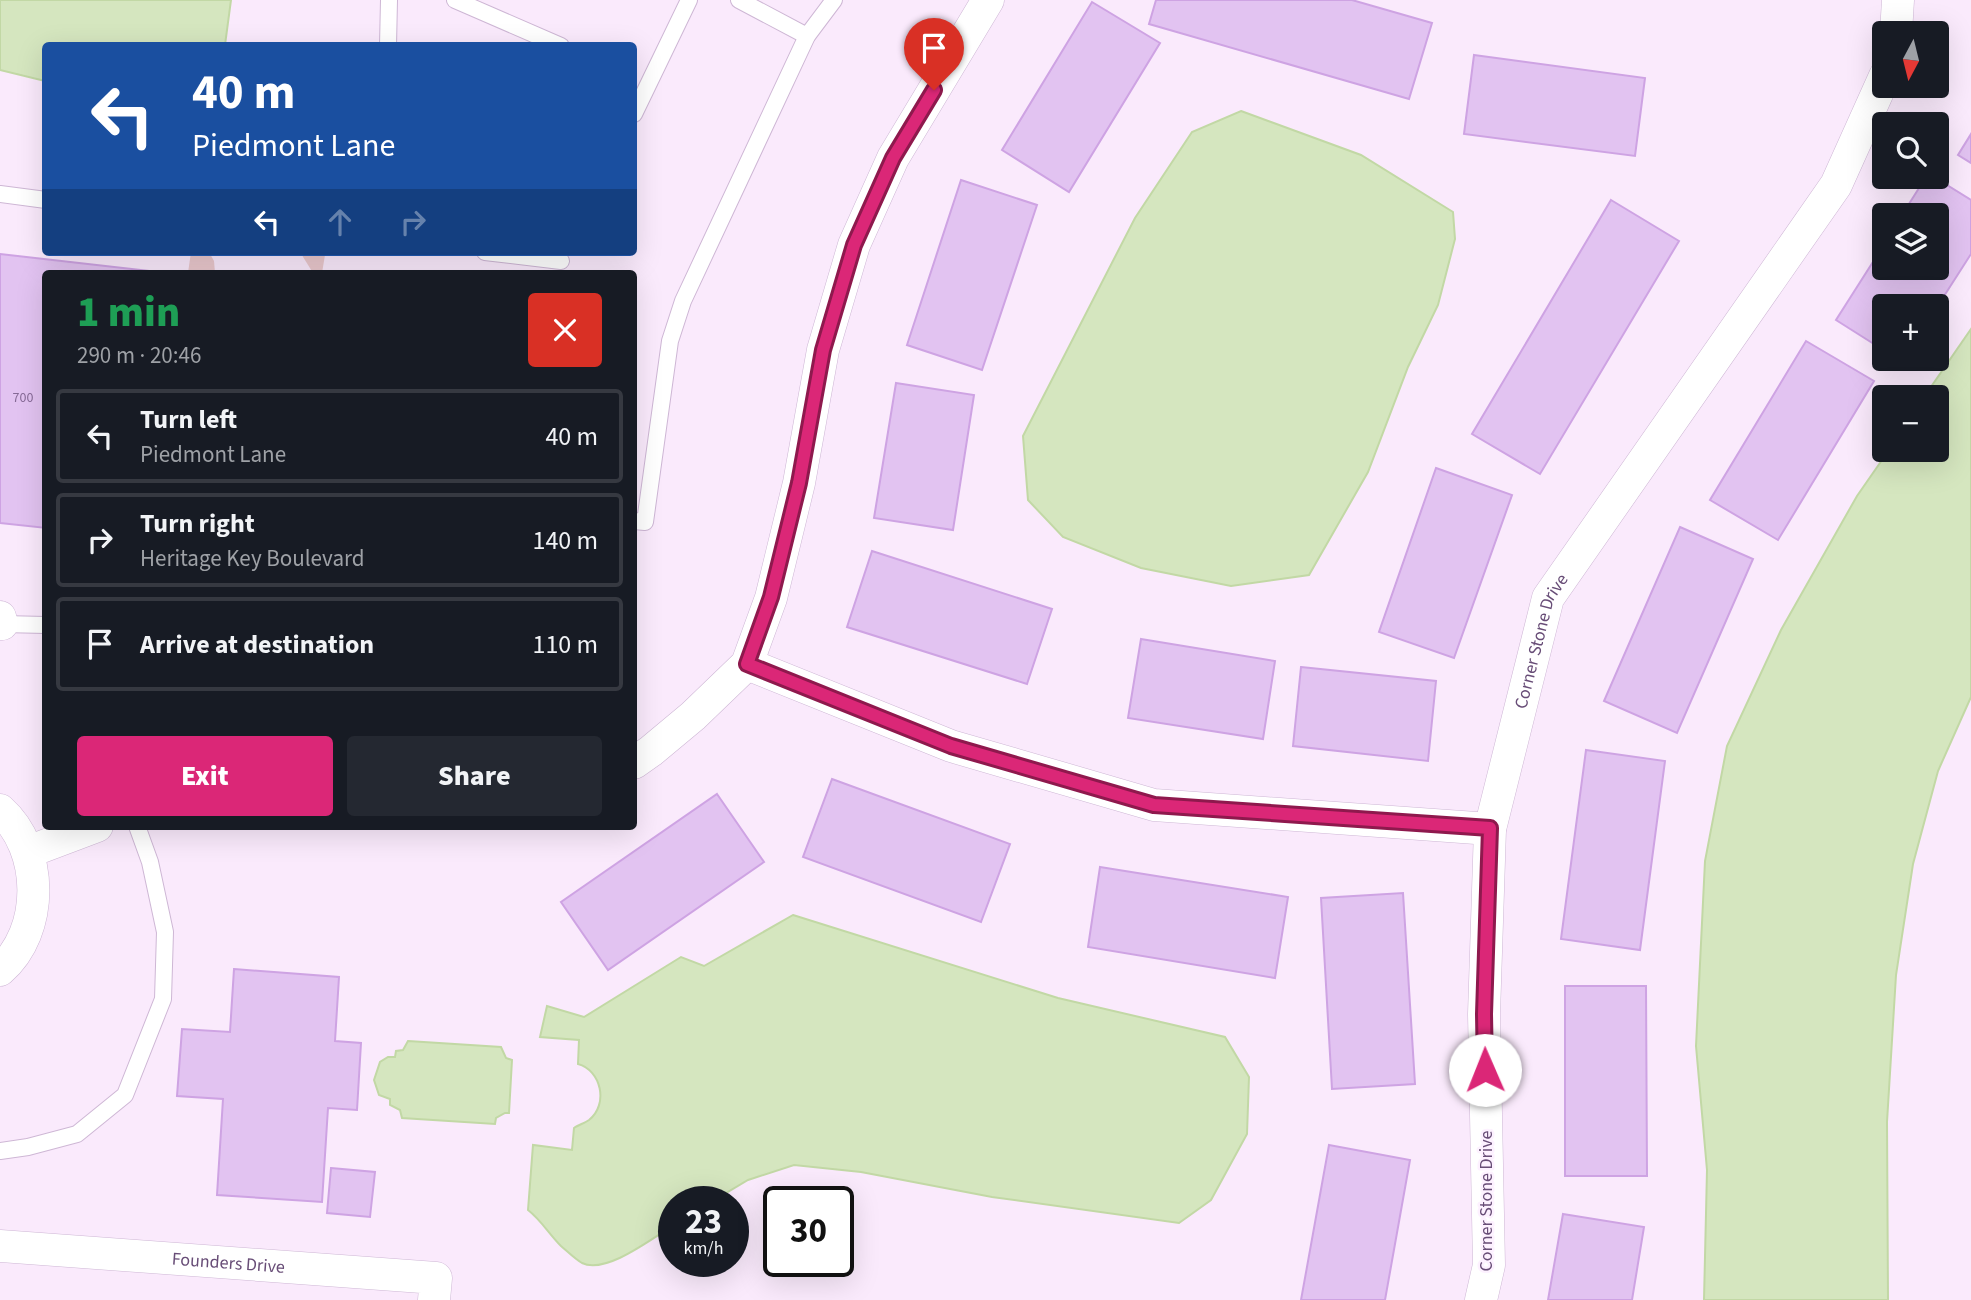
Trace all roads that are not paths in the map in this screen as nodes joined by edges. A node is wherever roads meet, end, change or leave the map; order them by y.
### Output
1 (389, 0) edge
2 (455, 0) edge
3 (690, 0) edge
4 (739, 0) edge
5 (834, 0) edge
6 (988, 0) edge
7 (1898, 0) edge
8 (1897, 21) edge
9 (807, 36) junction
10 (388, 42) edge
11 (552, 42) edge
12 (637, 95) edge
13 (1875, 98) edge
14 (0, 194) edge
15 (42, 199) edge
16 (515, 256) edge
17 (561, 262) edge
18 (637, 521) edge
19 (1, 622) edge
20 (42, 625) edge
21 (747, 664) junction
22 (637, 761) edge
23 (0, 810) edge
24 (1490, 828) junction
25 (86, 830) edge
26 (138, 830) edge
27 (28, 852) junction
28 (0, 970) edge
29 (0, 1151) edge
30 (0, 1246) edge
31 (434, 1300) edge
32 (1481, 1300) edge

1 - 10 lane
2 - 11 lane
3 - 12 lane
4 - 9 lane
5 - 9 lane
6 - 21 street
7 - 8 street
9 - 18 lane
13 - 24 street, Corner Stone Drive
14 - 15 lane
16 - 17 lane
19 - 20 lane
21 - 22 street
21 - 24 street
23 - 27 street
24 - 32 street, Corner Stone Drive
25 - 27 street
26 - 29 lane
27 - 28 street
30 - 31 street, Founders Drive

